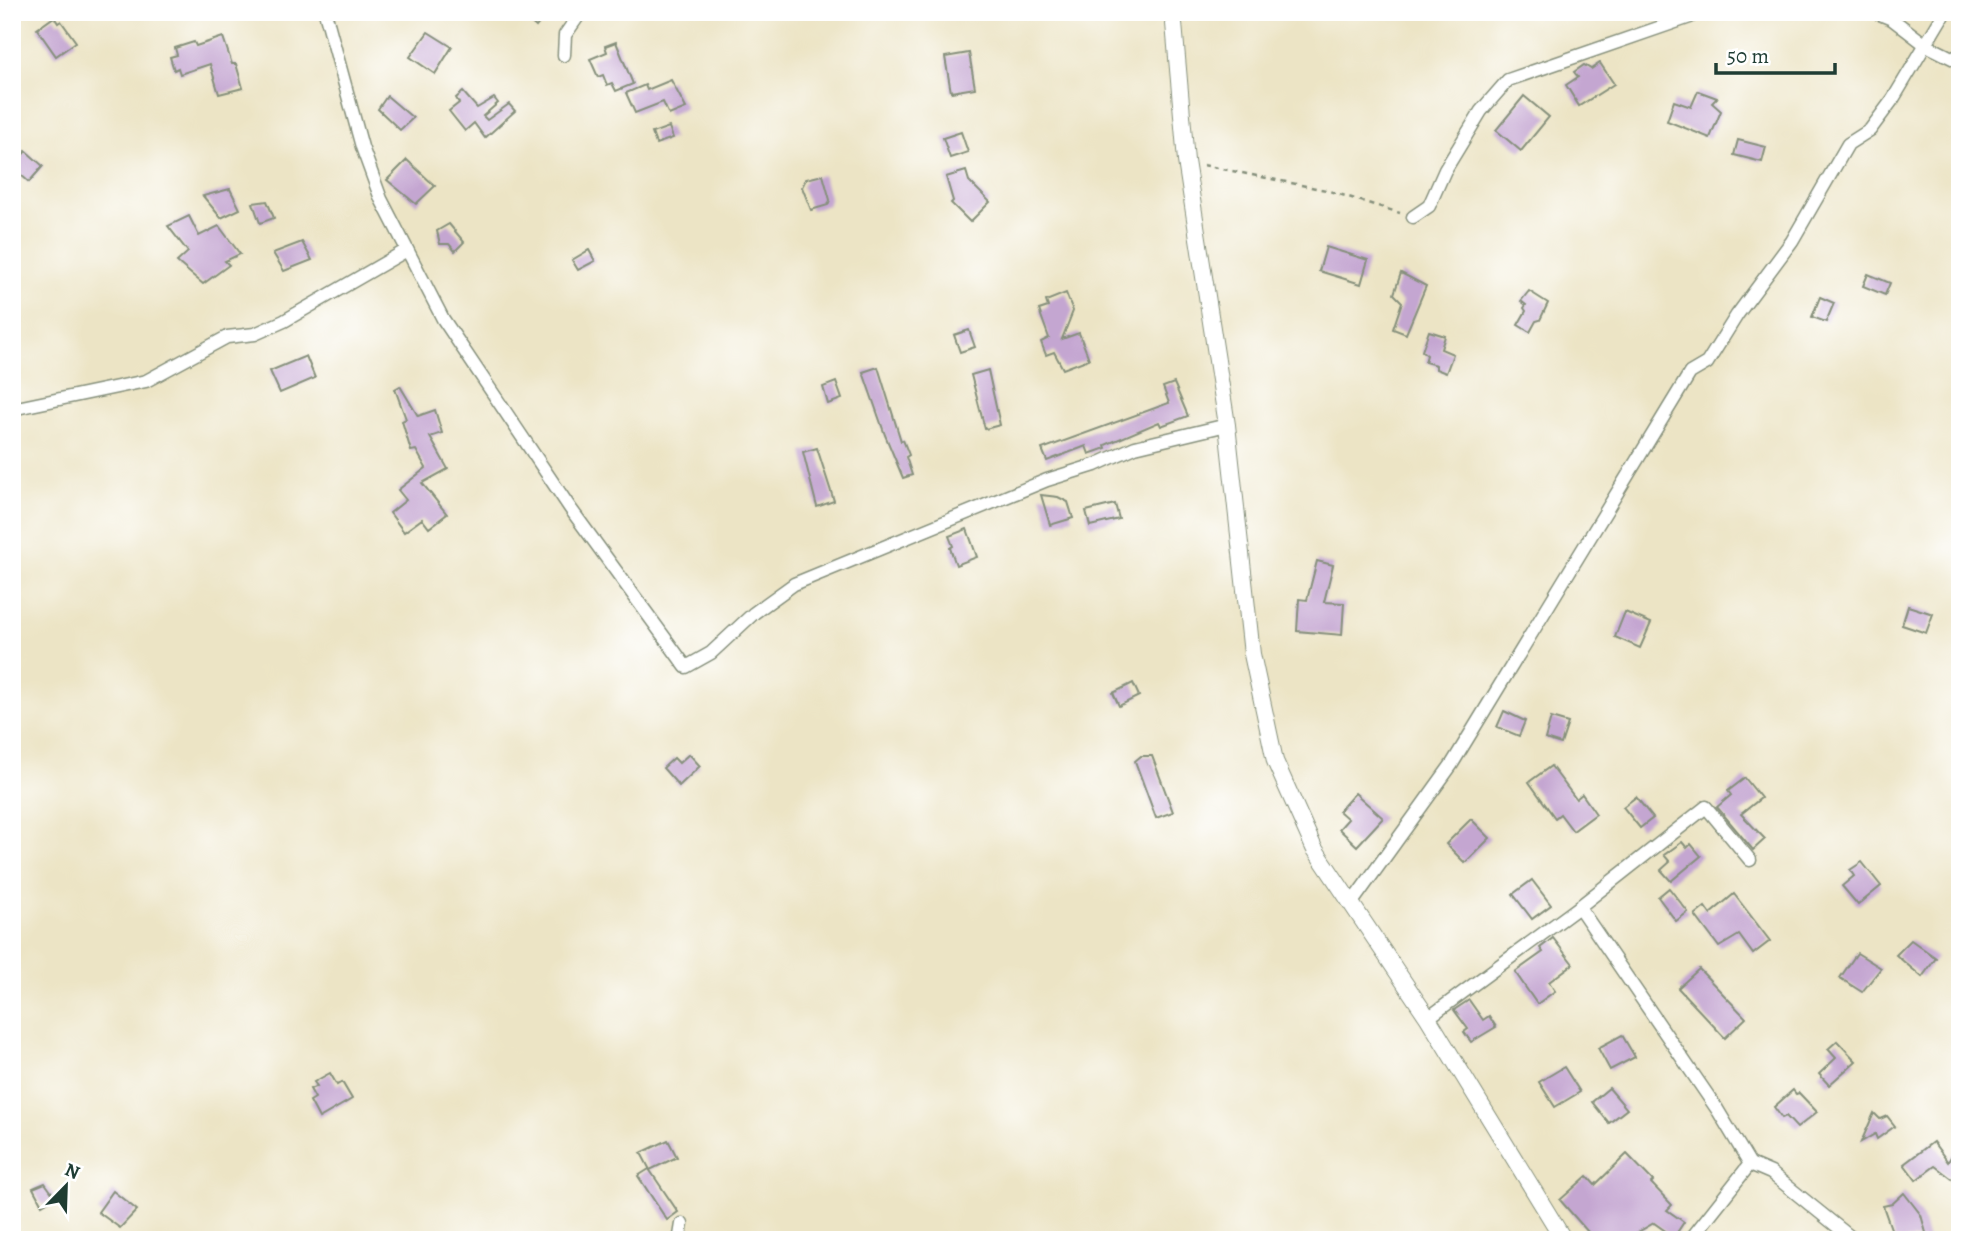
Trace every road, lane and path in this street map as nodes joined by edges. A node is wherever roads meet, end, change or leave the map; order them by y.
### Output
1 (325, 12) edge
2 (581, 12) edge
3 (1173, 12) edge
4 (1695, 12) edge
5 (1875, 12) edge
6 (1945, 12) edge
7 (1926, 45) junction
8 (564, 55) dead end
9 (1960, 62) edge
10 (1186, 161) junction
11 (1413, 216) joint
12 (407, 250) junction
13 (12, 409) edge
14 (1227, 425) junction
15 (1750, 860) dead end
16 (1351, 904) junction
17 (1579, 907) junction
18 (1428, 1017) junction
19 (1750, 1164) junction
20 (682, 1224) dead end
21 (677, 1240) edge
22 (1564, 1240) edge
23 (1690, 1240) edge
24 (1854, 1240) edge

1 - 12 street
2 - 8 street
3 - 10 street
4 - 11 street
5 - 7 street
6 - 7 street
7 - 9 street
7 - 16 street
10 - 11 path
10 - 14 street
12 - 13 street
12 - 14 street
14 - 16 street
15 - 17 street
16 - 18 street
17 - 18 street
17 - 19 street
18 - 22 street
19 - 23 street
19 - 24 street
20 - 21 street

